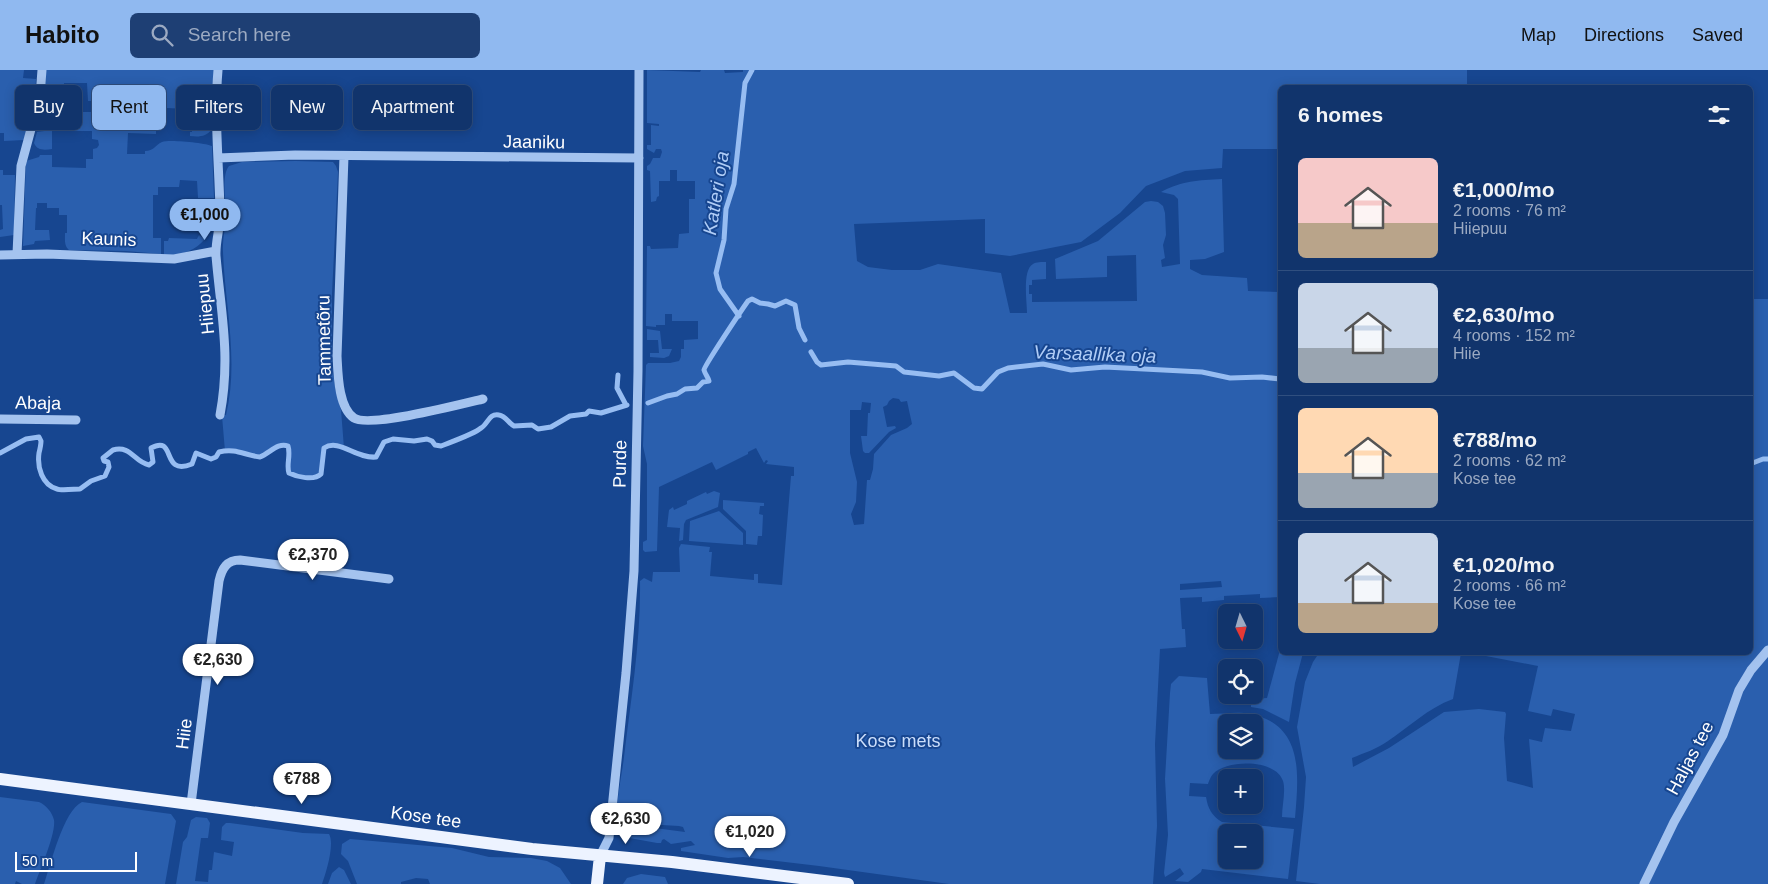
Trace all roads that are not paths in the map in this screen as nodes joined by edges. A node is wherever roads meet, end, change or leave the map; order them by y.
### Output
1 (42, 70) edge
2 (218, 70) edge
3 (639, 70) edge
4 (344, 156) junction
5 (218, 158) junction
6 (639, 158) junction
7 (216, 251) junction
8 (17, 254) junction
9 (0, 255) edge
10 (483, 399) dead end
11 (220, 415) dead end
12 (0, 419) edge
13 (76, 420) dead end
14 (390, 580) dead end
15 (1768, 650) edge
16 (0, 779) edge
17 (191, 804) junction
18 (600, 856) junction
19 (598, 884) edge
20 (848, 884) edge
21 (1644, 884) edge

1 - 8 street
2 - 5 street, Hiiepuu
3 - 6 street, Purde
4 - 5 street, Jaaniku
4 - 6 street, Jaaniku
4 - 10 street, Tammetõru
5 - 7 street, Hiiepuu
6 - 18 street, Purde
7 - 8 street, Kaunis
7 - 11 street, Hiiepuu
8 - 9 street, Kaunis
12 - 13 street, Abaja
14 - 17 street, Hiie
15 - 21 street, Haljas tee
16 - 17 main road, Kose tee
17 - 18 main road, Kose tee
18 - 19 main road
18 - 20 main road, Kose tee

